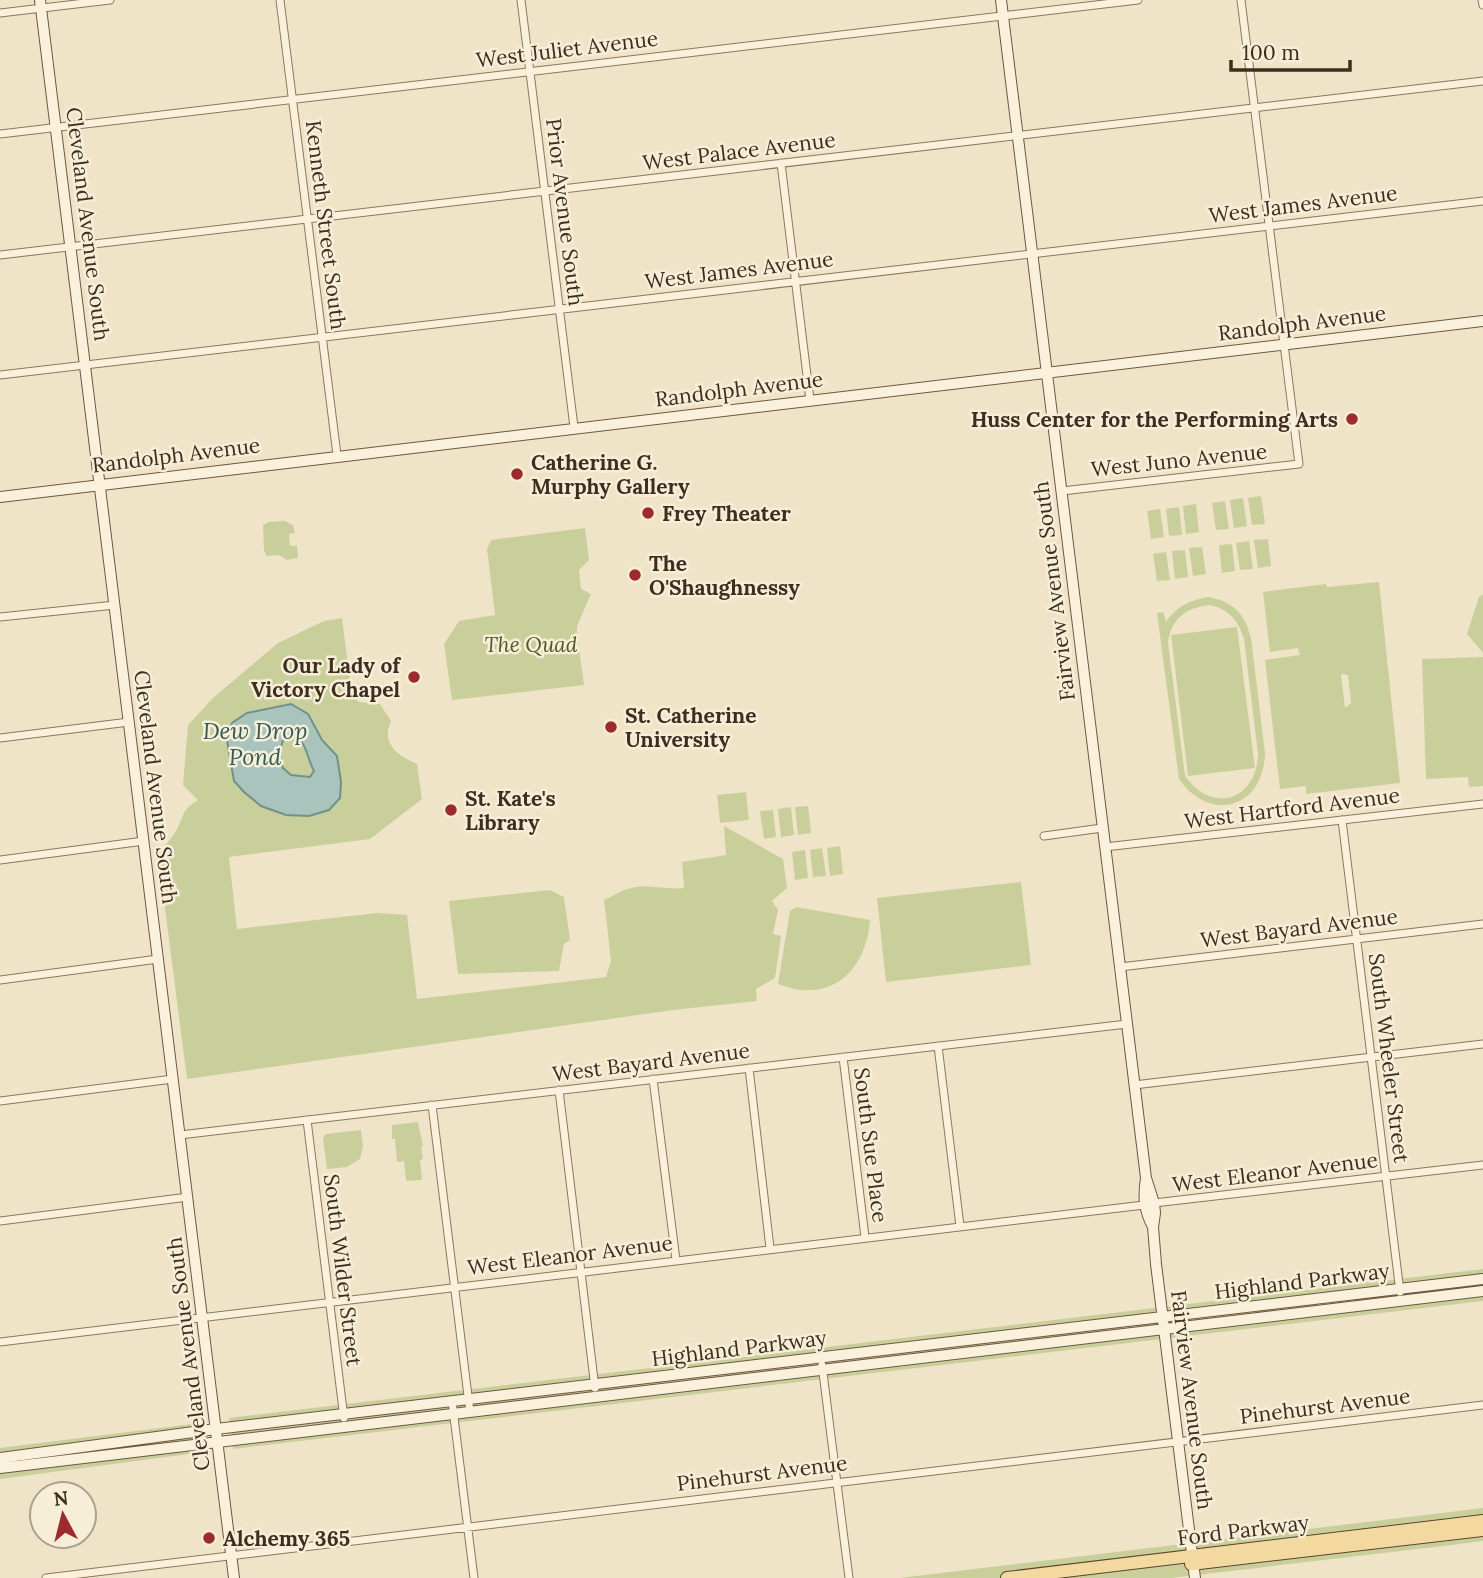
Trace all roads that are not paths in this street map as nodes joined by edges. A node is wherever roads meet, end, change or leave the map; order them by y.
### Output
1 (110, 0) edge
2 (280, 0) edge
3 (521, 0) edge
4 (1001, 0) edge
5 (1138, 0) edge
6 (1241, 0) edge
7 (41, 4) edge
8 (0, 13) edge
9 (1003, 16) junction
10 (530, 71) junction
11 (1483, 81) edge
12 (293, 98) junction
13 (1254, 107) junction
14 (55, 126) junction
15 (0, 134) edge
16 (1017, 135) junction
17 (781, 163) junction
18 (545, 192) junction
19 (1483, 201) edge
20 (308, 219) junction
21 (1268, 225) junction
22 (72, 246) junction
23 (1032, 253) junction
24 (0, 255) edge
25 (796, 281) junction
26 (559, 309) junction
27 (1483, 321) edge
28 (323, 336) junction
29 (1284, 344) junction
30 (86, 365) junction
31 (1047, 372) junction
32 (0, 375) edge
33 (810, 400) junction
34 (574, 427) junction
35 (337, 455) junction
36 (100, 484) junction
37 (1062, 491) junction
38 (0, 497) edge
39 (115, 605) junction
40 (0, 617) edge
41 (129, 722) junction
42 (0, 738) edge
43 (1483, 804) edge
44 (1342, 820) junction
45 (1102, 828) junction
46 (1044, 836) dead end
47 (144, 841) junction
48 (1105, 847) junction
49 (0, 860) edge
50 (1483, 924) edge
51 (1357, 939) junction
52 (158, 959) junction
53 (1120, 967) junction
54 (0, 980) edge
55 (1127, 1024) junction
56 (1483, 1044) edge
57 (938, 1046) junction
58 (843, 1057) junction
59 (1372, 1057) junction
60 (749, 1068) junction
61 (173, 1079) junction
62 (653, 1079) junction
63 (1134, 1085) junction
64 (559, 1090) junction
65 (0, 1101) edge
66 (432, 1105) junction
67 (306, 1120) junction
68 (180, 1135) junction
69 (1483, 1165) edge
70 (1386, 1176) junction
71 (188, 1197) junction
72 (1149, 1204) junction
73 (0, 1221) edge
74 (960, 1226) junction
75 (865, 1237) junction
76 (770, 1248) junction
77 (676, 1260) junction
78 (580, 1271) junction
79 (1483, 1279) edge
80 (455, 1287) junction
81 (1483, 1291) edge
82 (1400, 1295) junction
83 (329, 1301) junction
84 (202, 1316) junction
85 (1164, 1323) junction
86 (0, 1342) edge
87 (821, 1364) junction
88 (594, 1385) junction
89 (596, 1397) junction
90 (469, 1400) junction
91 (452, 1401) junction
92 (1483, 1405) edge
93 (470, 1412) junction
94 (454, 1414) junction
95 (344, 1420) junction
96 (216, 1429) junction
97 (218, 1441) junction
98 (1178, 1441) junction
99 (0, 1458) edge
100 (0, 1468) edge
101 (837, 1481) junction
102 (1483, 1521) edge
103 (468, 1527) junction
104 (1483, 1530) edge
105 (231, 1555) junction
106 (1193, 1559) junction
107 (46, 1578) edge
108 (234, 1578) edge
109 (474, 1578) edge
110 (849, 1578) edge
111 (1007, 1578) edge
112 (1073, 1578) edge
113 (1195, 1578) edge

1 - 7 street
2 - 12 street, Kenneth Street South
3 - 10 street, Prior Avenue South
4 - 9 street, Fairview Avenue South
5 - 9 street, West Juliet Avenue
6 - 13 street
7 - 8 street
7 - 14 street, Cleveland Avenue South
9 - 10 street, West Juliet Avenue
9 - 16 street, Fairview Avenue South
10 - 12 street, West Juliet Avenue
10 - 18 street, Prior Avenue South
11 - 13 street, West Palace Avenue
12 - 14 street, West Juliet Avenue
12 - 20 street, Kenneth Street South
13 - 16 street, West Palace Avenue
13 - 21 street
14 - 15 street, West Juliet Avenue
14 - 22 street, Cleveland Avenue South
16 - 17 street, West Palace Avenue
16 - 23 street, Fairview Avenue South
17 - 18 street, West Palace Avenue
17 - 25 street
18 - 20 street, West Palace Avenue
18 - 26 street, Prior Avenue South
19 - 21 street, West James Avenue
20 - 22 street, West Palace Avenue
20 - 28 street, Kenneth Street South
21 - 23 street, West James Avenue
21 - 29 street
22 - 24 street, West Palace Avenue
22 - 30 street, Cleveland Avenue South
23 - 25 street, West James Avenue
23 - 31 street, Fairview Avenue South
25 - 26 street, West James Avenue
25 - 33 street
26 - 28 street, West James Avenue
26 - 34 street, Prior Avenue South
27 - 29 street, Randolph Avenue
28 - 30 street, West James Avenue
28 - 35 street, Kenneth Street South
29 - 31 street, Randolph Avenue
29 - 37 street, West Juno Avenue
30 - 32 street, West James Avenue
30 - 36 street, Cleveland Avenue South
31 - 33 street, Randolph Avenue
31 - 37 street, Fairview Avenue South
33 - 34 street, Randolph Avenue
34 - 35 street, Randolph Avenue
35 - 36 street, Randolph Avenue
36 - 38 street, Randolph Avenue
36 - 39 street, Cleveland Avenue South
37 - 45 street, Fairview Avenue South
39 - 40 street
39 - 41 street, Cleveland Avenue South
41 - 42 street
41 - 47 street, Cleveland Avenue South
43 - 44 street, West Hartford Avenue
44 - 48 street, West Hartford Avenue
44 - 51 street, South Wheeler Street
45 - 46 street
45 - 48 street, Fairview Avenue South
47 - 49 street
47 - 52 street, Cleveland Avenue South
48 - 53 street, Fairview Avenue South
50 - 51 street, West Bayard Avenue
51 - 53 street, West Bayard Avenue
51 - 59 street, South Wheeler Street
52 - 54 street
52 - 61 street, Cleveland Avenue South
53 - 55 street, Fairview Avenue South
55 - 57 street, West Bayard Avenue
55 - 63 street, Fairview Avenue South
56 - 59 street
57 - 58 street, West Bayard Avenue
57 - 74 street
58 - 60 street, West Bayard Avenue
58 - 75 street, South Sue Place
59 - 63 street
59 - 70 street, South Wheeler Street
60 - 62 street, West Bayard Avenue
60 - 76 street
61 - 65 street
61 - 68 street, Cleveland Avenue South
62 - 64 street, West Bayard Avenue
62 - 77 street
63 - 72 street, Fairview Avenue South
64 - 66 street, West Bayard Avenue
64 - 78 street
66 - 67 street, West Bayard Avenue
66 - 80 street
67 - 68 street, West Bayard Avenue
67 - 83 street, South Wilder Street
68 - 71 street, Cleveland Avenue South
69 - 70 street, West Eleanor Avenue
70 - 72 street, West Eleanor Avenue
70 - 82 street, South Wheeler Street
71 - 73 street
71 - 84 street, Cleveland Avenue South
72 - 74 street, West Eleanor Avenue
72 - 85 street, Fairview Avenue South
74 - 75 street, West Eleanor Avenue
75 - 76 street, West Eleanor Avenue
76 - 77 street, West Eleanor Avenue
77 - 78 street, West Eleanor Avenue
78 - 80 street, West Eleanor Avenue
78 - 88 street
79 - 82 street, Highland Parkway
80 - 83 street, West Eleanor Avenue
80 - 90 street
81 - 82 street, Highland Parkway
82 - 85 street, Highland Parkway
83 - 84 street, West Eleanor Avenue
83 - 95 street, South Wilder Street
84 - 86 street, West Eleanor Avenue
84 - 96 street, Cleveland Avenue South
85 - 87 street, Highland Parkway
85 - 98 street, Fairview Avenue South
87 - 88 street, Highland Parkway
87 - 89 street, Highland Parkway
87 - 101 street
88 - 89 street
88 - 90 street, Highland Parkway
89 - 93 street, Highland Parkway
90 - 91 street, Highland Parkway
90 - 93 street
91 - 94 street
91 - 95 street, Highland Parkway
92 - 98 street, Pinehurst Avenue
93 - 94 street, Highland Parkway
94 - 95 street, Highland Parkway
94 - 103 street
95 - 96 street, Highland Parkway
95 - 97 street, Highland Parkway
96 - 97 street, Cleveland Avenue South
96 - 99 street, Highland Parkway
97 - 100 street, Highland Parkway
97 - 105 street, Cleveland Avenue South
98 - 101 street, Pinehurst Avenue
98 - 106 street, Fairview Avenue South
101 - 103 street, Pinehurst Avenue
101 - 110 street
102 - 106 main road, Ford Parkway
103 - 105 street, Pinehurst Avenue
103 - 109 street
104 - 106 main road, Ford Parkway
105 - 107 street, Pinehurst Avenue
105 - 108 street, Cleveland Avenue South
106 - 111 main road, Ford Parkway
106 - 112 main road, Ford Parkway
106 - 113 street, Fairview Avenue South

